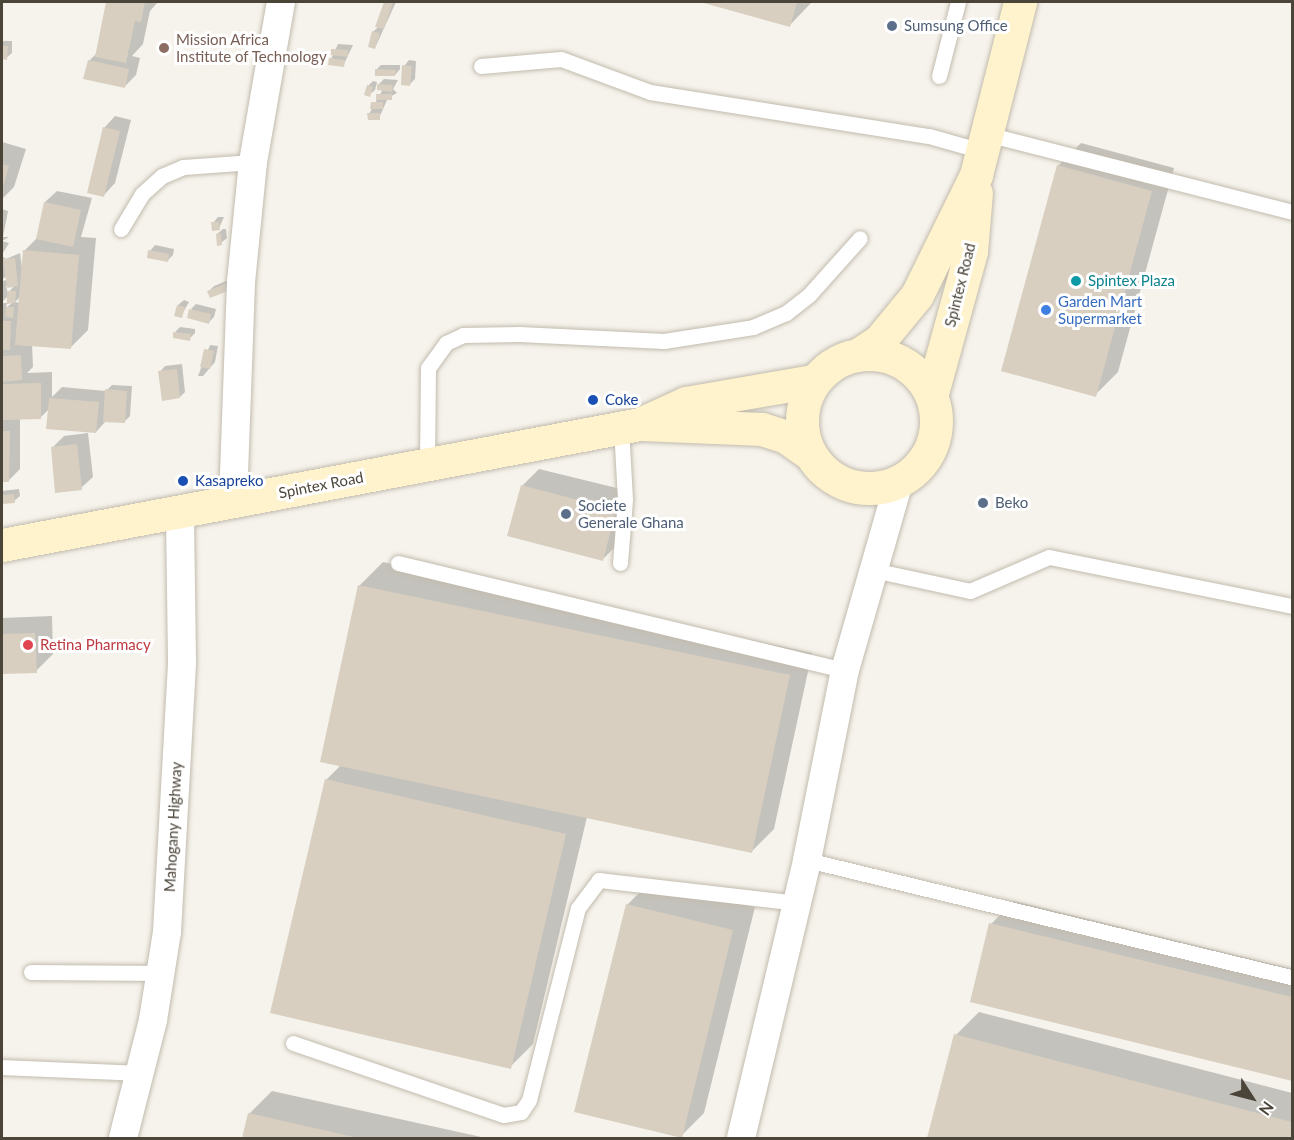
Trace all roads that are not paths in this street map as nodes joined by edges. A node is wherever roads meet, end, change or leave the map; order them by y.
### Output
1 (281, 2) edge
2 (958, 2) edge
3 (1020, 2) edge
4 (482, 66) dead end
5 (939, 76) dead end
6 (982, 153) junction
7 (253, 162) junction
8 (1293, 212) edge
9 (121, 229) dead end
10 (860, 238) dead end
11 (861, 353) junction
12 (814, 381) junction
13 (932, 393) junction
14 (630, 426) junction
15 (810, 454) junction
16 (427, 464) junction
17 (899, 482) junction
18 (232, 501) junction
19 (180, 511) junction
20 (2, 545) edge
21 (398, 563) dead end
22 (620, 563) dead end
23 (873, 570) junction
24 (1293, 606) edge
25 (845, 670) junction
26 (807, 860) junction
27 (797, 903) junction
28 (31, 972) dead end
29 (161, 973) junction
30 (1293, 977) edge
31 (293, 1043) dead end
32 (2, 1067) edge
33 (140, 1073) junction
34 (123, 1138) edge
35 (741, 1138) edge

1 - 7 street
2 - 5 lane
3 - 6 main road, Spintex Road
4 - 6 lane
6 - 8 lane
6 - 11 main road, Spintex Road
6 - 13 main road, Spintex Road
7 - 9 lane
7 - 18 street
10 - 16 lane
11 - 12 main road
11 - 13 main road
12 - 14 main road, Spintex Road
12 - 15 main road
13 - 17 main road
14 - 15 main road, Spintex Road
14 - 16 main road, Spintex Road
14 - 22 lane
15 - 17 main road
16 - 18 main road, Spintex Road
17 - 23 street
18 - 19 main road, Spintex Road
19 - 20 main road, Spintex Road
19 - 29 street, Mahogany Highway
21 - 25 lane
23 - 24 lane
23 - 25 street
25 - 26 street
26 - 27 street
26 - 30 lane
27 - 31 lane
27 - 35 street
28 - 29 lane
29 - 33 street, Mahogany Highway
32 - 33 lane
33 - 34 street, Mahogany Highway

